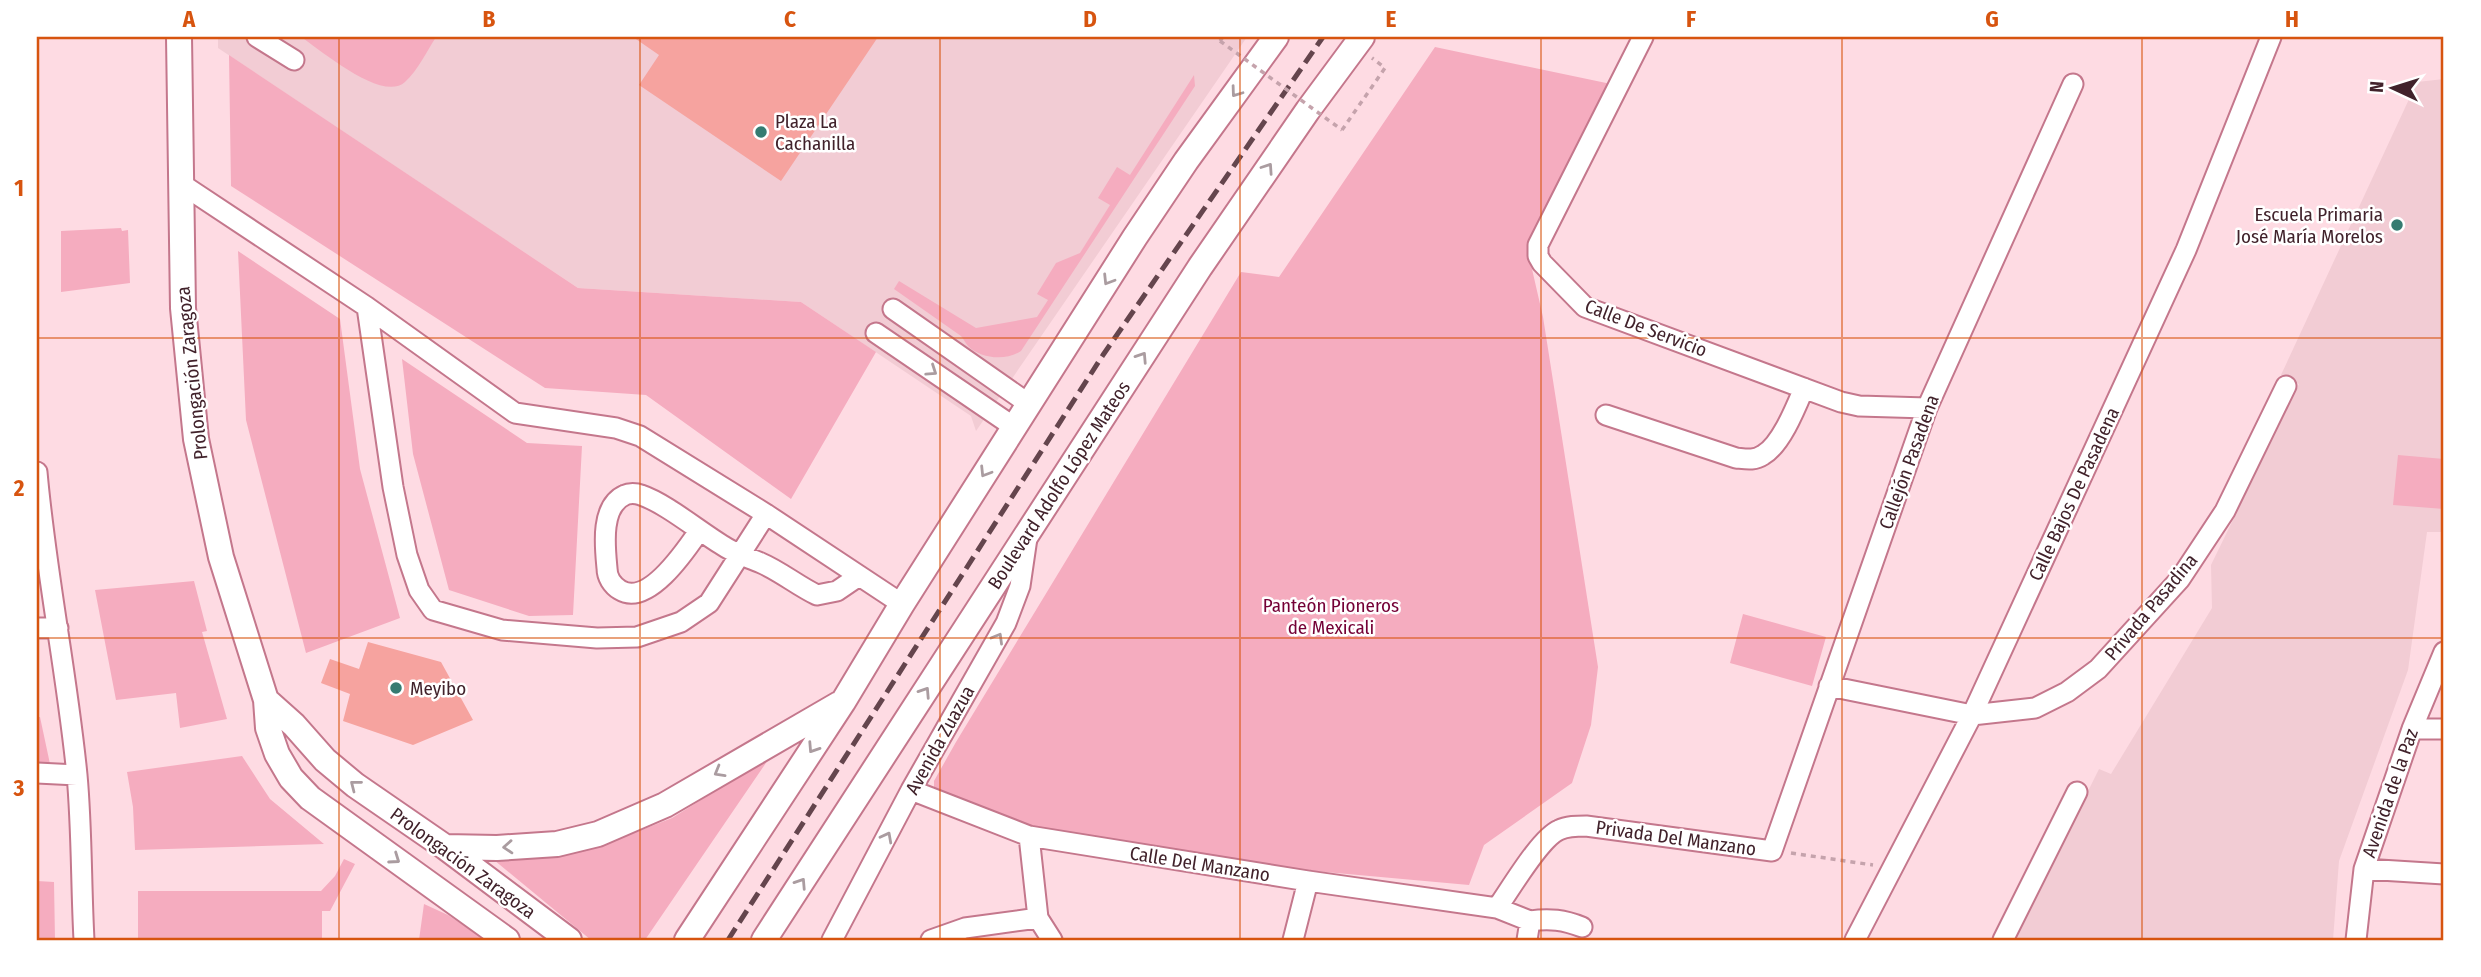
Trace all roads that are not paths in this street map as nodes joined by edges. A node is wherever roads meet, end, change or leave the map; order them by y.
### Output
1 (179, 37) edge
2 (257, 37) edge
3 (1276, 37) edge
4 (1362, 37) edge
5 (1643, 37) edge
6 (2271, 37) edge
7 (293, 60) dead end
8 (2073, 84) dead end
9 (180, 183) junction
10 (367, 307) junction
11 (893, 309) dead end
12 (876, 333) dead end
13 (2286, 386) dead end
14 (1804, 388) junction
15 (1029, 404) junction
16 (1927, 408) junction
17 (1606, 415) dead end
18 (1014, 427) junction
19 (37, 472) edge
20 (766, 514) junction
21 (699, 531) junction
22 (1028, 533) junction
23 (739, 556) junction
24 (859, 576) junction
25 (902, 604) junction
26 (37, 628) edge
27 (58, 628) junction
28 (2444, 652) edge
29 (1829, 686) junction
30 (266, 700) junction
31 (843, 702) junction
32 (1972, 715) junction
33 (2412, 729) junction
34 (2444, 729) edge
35 (37, 773) edge
36 (77, 775) junction
37 (911, 790) junction
38 (2077, 792) dead end
39 (1029, 836) junction
40 (445, 847) junction
41 (1772, 851) joint
42 (2364, 869) junction
43 (2444, 874) edge
44 (1308, 881) junction
45 (1497, 908) junction
46 (1038, 918) junction
47 (1582, 927) dead end
48 (1528, 931) edge
49 (500, 936) edge
50 (83, 940) edge
51 (569, 940) edge
52 (687, 940) edge
53 (764, 940) edge
54 (832, 940) edge
55 (931, 940) edge
56 (1052, 940) edge
57 (1293, 940) edge
58 (1855, 940) edge
59 (2003, 940) edge
60 (2356, 940) edge

1 - 9 main road, Prolongación Zaragoza
2 - 7 street
3 -> 15 main road
22 -> 4 main road, Boulevard Adolfo López Mateos
5 - 14 street, Calle De Servicio
6 - 32 street, Calle Bajos De Pasadena
8 - 16 street, Callejón Pasadena
9 - 10 street
9 - 30 main road, Prolongación Zaragoza
10 - 20 street
10 - 23 street
11 - 15 street
12 -> 18 street
13 - 32 street, Privada Pasadina
14 - 16 street, Calle De Servicio
14 - 17 street
15 - 18 main road
16 - 29 street, Callejón Pasadena
18 -> 25 main road
19 - 27 street
20 - 23 street
20 - 24 street
21 - 21 street
21 - 23 street
37 -> 22 street, Avenida Zuazua
53 -> 22 main road, Boulevard Adolfo López Mateos
23 - 24 street
24 - 25 street
25 - 31 main road
26 - 27 street
27 - 36 street
28 - 33 street, Avenida de la Paz
29 - 32 street
29 - 41 street, Callejón Pasadena
40 -> 30 main road, Prolongación Zaragoza
30 -> 49 main road, Prolongación Zaragoza
31 -> 40 main road
31 -> 52 main road
32 - 58 street, Calle Bajos De Pasadena
33 - 34 street
33 - 42 street, Avenida de la Paz
35 - 36 street
36 - 50 street
37 - 39 street, Calle Del Manzano
54 -> 37 street, Avenida Zuazua
38 - 59 street
39 - 44 street, Calle Del Manzano
39 - 46 street
40 - 51 main road, Prolongación Zaragoza
41 - 45 street, Privada Del Manzano
42 - 43 street
42 - 60 street, Avenida de la Paz
44 - 45 street, Calle Del Manzano
44 - 57 street
45 - 48 street, Calle Del Manzano
46 - 55 street
46 - 56 street
47 - 48 street

